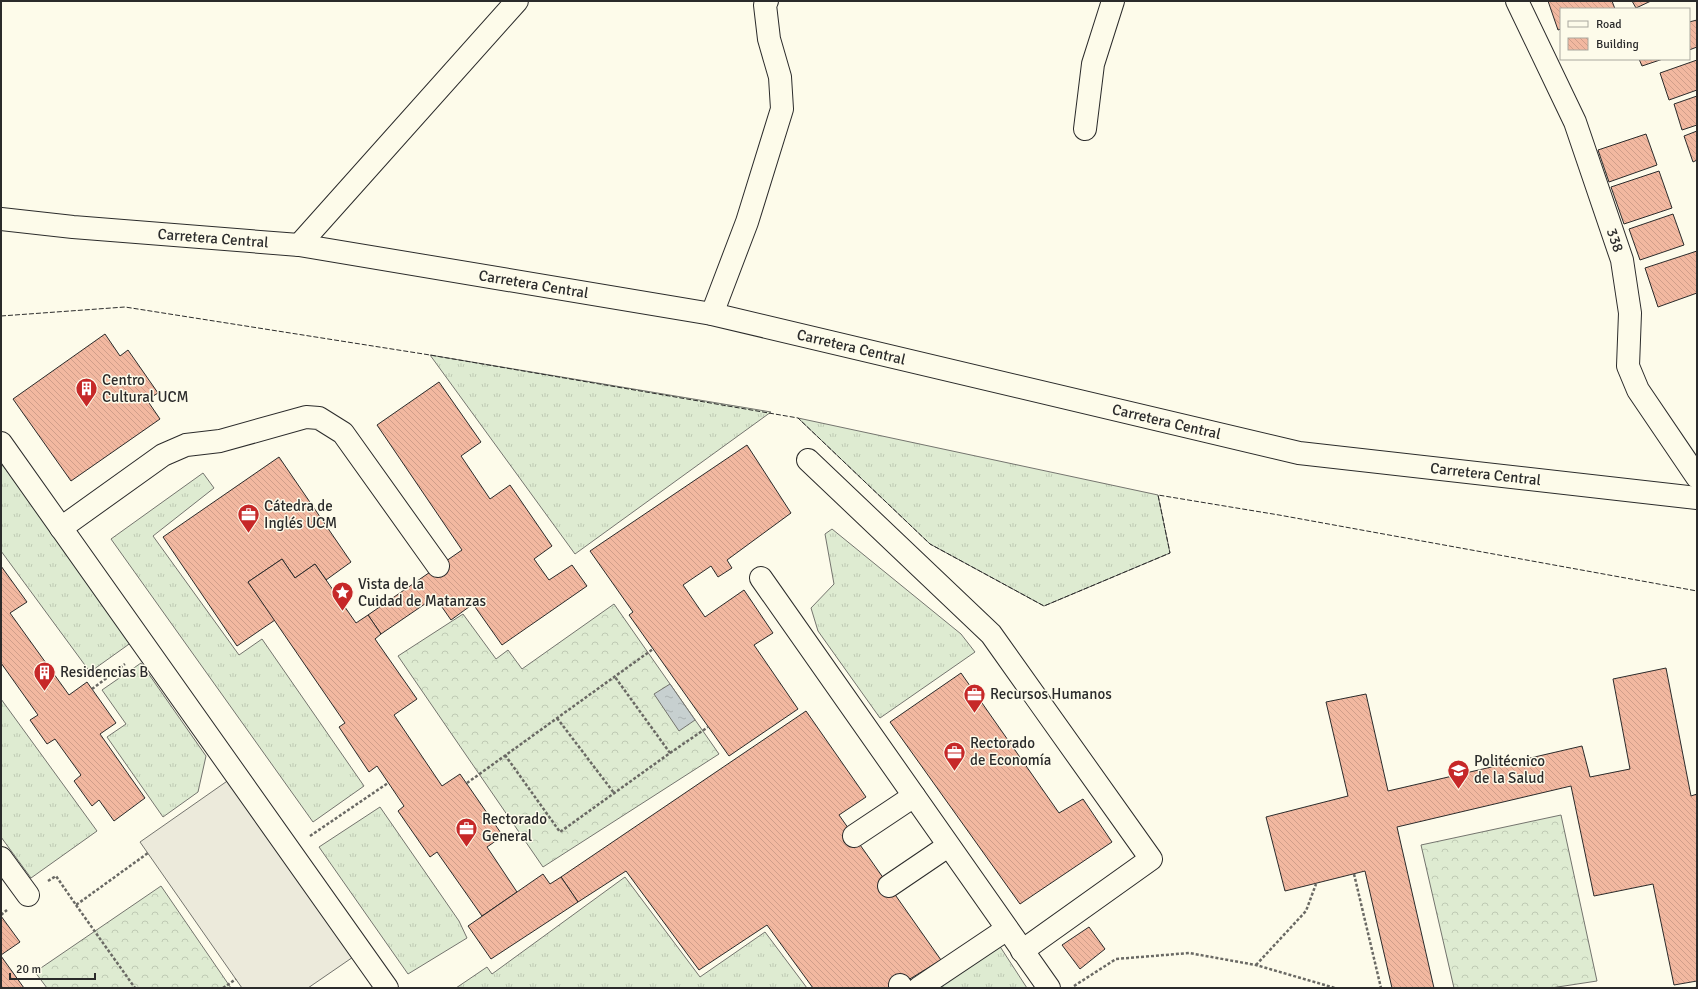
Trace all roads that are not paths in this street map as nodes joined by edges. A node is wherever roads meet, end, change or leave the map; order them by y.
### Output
1 (517, 1) edge
2 (767, 1) edge
3 (1113, 1) edge
4 (1517, 1) edge
5 (1085, 129) dead end
6 (1, 219) edge
7 (300, 245) junction
8 (712, 314) junction
9 (1, 444) edge
10 (808, 460) dead end
11 (1697, 477) edge
12 (1697, 498) edge
13 (61, 528) junction
14 (438, 566) dead end
15 (761, 578) dead end
16 (914, 796) junction
17 (854, 836) dead end
18 (948, 846) junction
19 (1, 858) edge
20 (889, 886) dead end
21 (28, 895) road end
22 (1007, 929) junction
23 (1022, 950) junction
24 (907, 987) edge
25 (387, 988) edge
26 (1049, 988) edge

1 - 7 main road
2 - 8 main road
3 - 5 main road
4 - 11 main road, 338
6 - 7 main road, Carretera Central
7 - 8 main road, Carretera Central
8 - 12 main road, Carretera Central
9 - 13 main road
10 - 23 main road
13 - 14 main road
13 - 25 main road
15 - 16 main road
16 - 17 main road
16 - 18 main road
18 - 20 main road
18 - 22 main road
19 - 21 main road
22 - 23 main road
22 - 24 main road
23 - 26 main road

